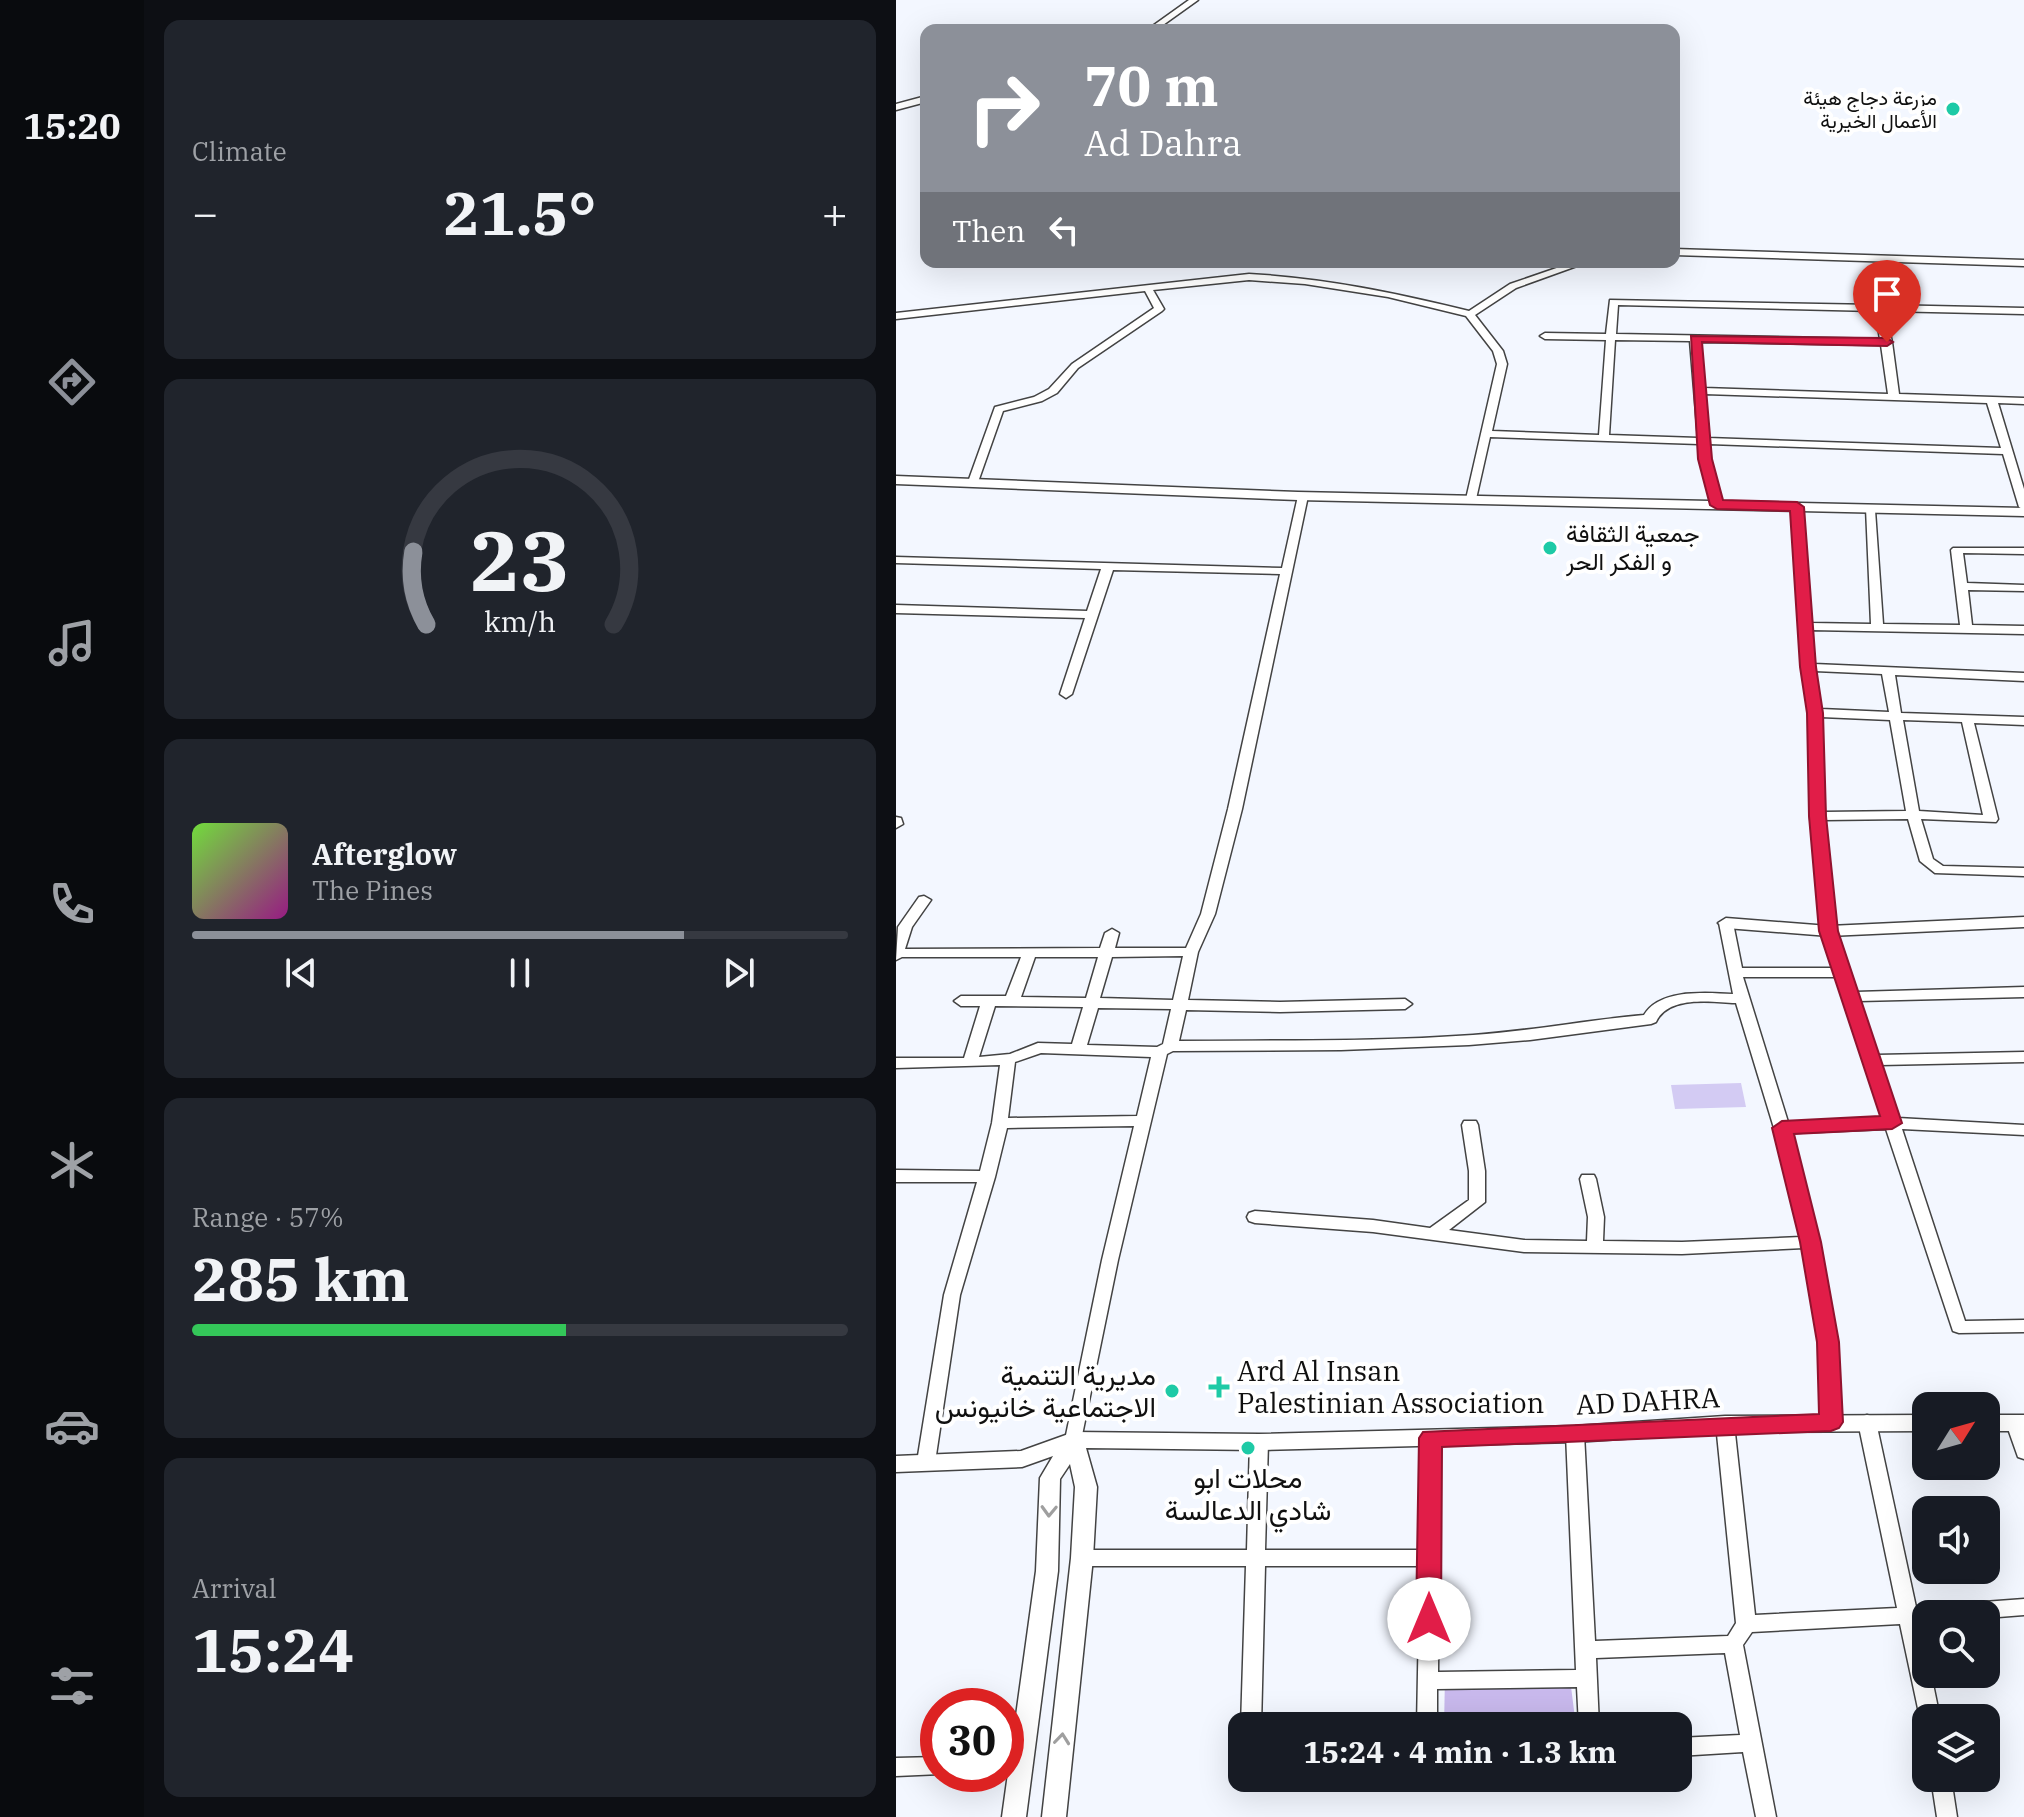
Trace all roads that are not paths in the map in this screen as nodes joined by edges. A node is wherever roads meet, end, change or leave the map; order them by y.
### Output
1 (1194, 0) edge
2 (1160, 24) edge
3 (920, 101) edge
4 (896, 107) edge
5 (1680, 252) edge
6 (2024, 263) edge
7 (1566, 268) edge
8 (1874, 272) dead end
9 (1147, 287) junction
10 (1880, 308) junction
11 (2024, 311) edge
12 (1470, 314) junction
13 (896, 316) edge
14 (1545, 336) dead end
15 (1611, 337) junction
16 (1695, 339) junction
17 (1887, 342) junction
18 (1700, 391) junction
19 (1894, 397) junction
20 (1992, 401) dead end
21 (2024, 401) edge
22 (1486, 434) junction
23 (1604, 438) junction
24 (1704, 441) junction
25 (2007, 451) junction
26 (896, 480) edge
27 (973, 482) junction
28 (1303, 496) junction
29 (1471, 499) junction
30 (1717, 505) junction
31 (1797, 507) junction
32 (1870, 510) junction
33 (2024, 510) edge
34 (2024, 551) edge
35 (896, 560) edge
36 (1108, 566) junction
37 (1280, 571) dead end
38 (1962, 586) junction
39 (2024, 588) edge
40 (896, 609) edge
41 (1091, 615) junction
42 (1805, 626) junction
43 (1877, 627) junction
44 (1966, 628) junction
45 (2024, 630) edge
46 (1808, 667) junction
47 (1888, 672) junction
48 (2024, 677) edge
49 (1066, 694) dead end
50 (1815, 713) junction
51 (1898, 715) junction
52 (1967, 718) junction
53 (2024, 721) edge
54 (1913, 815) junction
55 (1817, 816) junction
56 (2024, 872) edge
57 (924, 900) dead end
58 (2024, 922) edge
59 (1726, 923) joint
60 (1829, 931) junction
61 (1112, 933) dead end
62 (1106, 951) junction
63 (1030, 952) junction
64 (1191, 952) junction
65 (897, 954) edge
66 (1735, 972) junction
67 (1842, 973) junction
68 (2024, 992) edge
69 (1850, 997) junction
70 (1741, 999) junction
71 (961, 1001) dead end
72 (1012, 1001) junction
73 (989, 1002) junction
74 (1405, 1004) dead end
75 (1090, 1005) junction
76 (1179, 1006) junction
77 (1078, 1049) junction
78 (1165, 1049) junction
79 (2024, 1057) edge
80 (971, 1060) junction
81 (1008, 1060) junction
82 (1871, 1060) junction
83 (896, 1063) edge
84 (1145, 1121) junction
85 (1000, 1123) junction
86 (1892, 1123) junction
87 (1470, 1125) dead end
88 (1782, 1128) junction
89 (2024, 1130) edge
90 (896, 1176) edge
91 (987, 1177) junction
92 (1588, 1179) dead end
93 (1255, 1217) dead end
94 (1431, 1235) junction
95 (1811, 1242) junction
96 (1595, 1247) junction
97 (2024, 1326) edge
98 (1831, 1422) junction
99 (1867, 1422) junction
100 (1912, 1423) edge
101 (2020, 1423) edge
102 (1725, 1424) junction
103 (1575, 1434) junction
104 (1431, 1438) junction
105 (1074, 1440) junction
106 (1259, 1442) junction
107 (2024, 1452) edge
108 (926, 1462) junction
109 (896, 1464) edge
110 (1255, 1555) junction
111 (1082, 1558) junction
112 (1429, 1558) junction
113 (1913, 1600) edge
114 (2024, 1607) edge
115 (2000, 1609) edge
116 (1912, 1615) edge
117 (1746, 1624) junction
118 (1733, 1644) junction
119 (1585, 1650) junction
120 (1586, 1678) junction
121 (1428, 1681) junction
122 (1024, 1702) edge
123 (1251, 1712) edge
124 (1427, 1712) edge
125 (1588, 1712) edge
126 (1751, 1743) junction
127 (1692, 1746) edge
128 (920, 1766) edge
129 (896, 1767) edge
130 (1014, 1792) edge
131 (1943, 1792) edge
132 (1014, 1817) edge
133 (1054, 1817) edge
134 (1766, 1817) edge
135 (1947, 1817) edge

1 - 2 street
3 - 4 street
5 - 6 street
7 - 12 street
8 - 10 street
9 - 12 street
9 - 13 street
9 - 27 street
10 - 11 street
10 - 15 street
10 - 17 street
12 - 22 street
14 - 15 street
15 - 16 street
15 - 23 street
16 - 17 street
16 - 18 street
17 - 19 street
18 - 19 street
18 - 24 street
19 - 21 street
20 - 25 street
22 - 23 street
22 - 29 street
23 - 24 street
24 - 25 street
24 - 30 street
25 - 33 street
26 - 27 street
27 - 28 street
28 - 29 street
28 - 64 street
29 - 30 street
30 - 31 street
31 - 32 street
31 - 42 street
32 - 33 street
32 - 43 street
34 - 38 street
35 - 36 street
36 - 37 street
36 - 41 street
38 - 39 street
38 - 44 street
40 - 41 street
41 - 49 street
42 - 43 street
42 - 46 street
43 - 44 street
44 - 45 street
46 - 47 street
46 - 50 street
47 - 48 street
47 - 51 street
50 - 51 street
50 - 55 street
51 - 52 street
51 - 54 street
52 - 53 street
52 - 54 street
54 - 55 street
54 - 56 street
55 - 60 street
57 - 65 street
58 - 60 street
59 - 60 street
59 - 66 street
60 - 67 street
61 - 62 street
62 - 63 street
62 - 64 street
62 - 75 street
63 - 65 street
63 - 72 street
64 - 76 street
66 - 67 street
66 - 70 street
67 - 69 street
68 - 69 street
69 - 82 street
70 - 78 street
70 - 88 street
71 - 73 street
72 - 73 street
72 - 75 street
73 - 80 street
74 - 76 street
75 - 76 street
75 - 77 street
76 - 78 street
77 - 78 street
77 - 81 street
78 - 84 street
79 - 82 street
80 - 81 street
80 - 83 street
81 - 85 street
82 - 86 street
84 - 85 street
84 - 105 street
85 - 91 street
86 - 88 street
86 - 89 street
86 - 97 street
87 - 94 street
88 - 95 street
90 - 91 street
91 - 108 street
92 - 96 street
93 - 94 street
94 - 96 street
95 - 96 street
95 - 98 street
98 - 99 street, AD DAHRA
98 - 102 street, AD DAHRA
99 - 100 street, AD DAHRA
99 - 113 street
101 - 107 street
102 - 103 street, AD DAHRA
102 - 117 street
103 - 104 street, AD DAHRA
103 - 119 street
104 - 106 street, AD DAHRA
104 - 112 street
105 - 106 street, AD DAHRA
105 - 108 street, AD DAHRA
105 - 111 street
105 -> 122 street
106 - 110 street
108 - 109 street, AD DAHRA
110 - 111 street
110 - 112 street
110 - 123 street
133 -> 111 street
112 - 121 street
114 - 115 street
116 - 117 street
117 - 118 street
118 - 119 street
118 - 126 street
119 - 120 street
120 - 121 street
120 - 125 street
121 - 124 street
126 - 127 street
126 - 134 street
128 - 129 street
130 - 132 street
131 - 135 street

